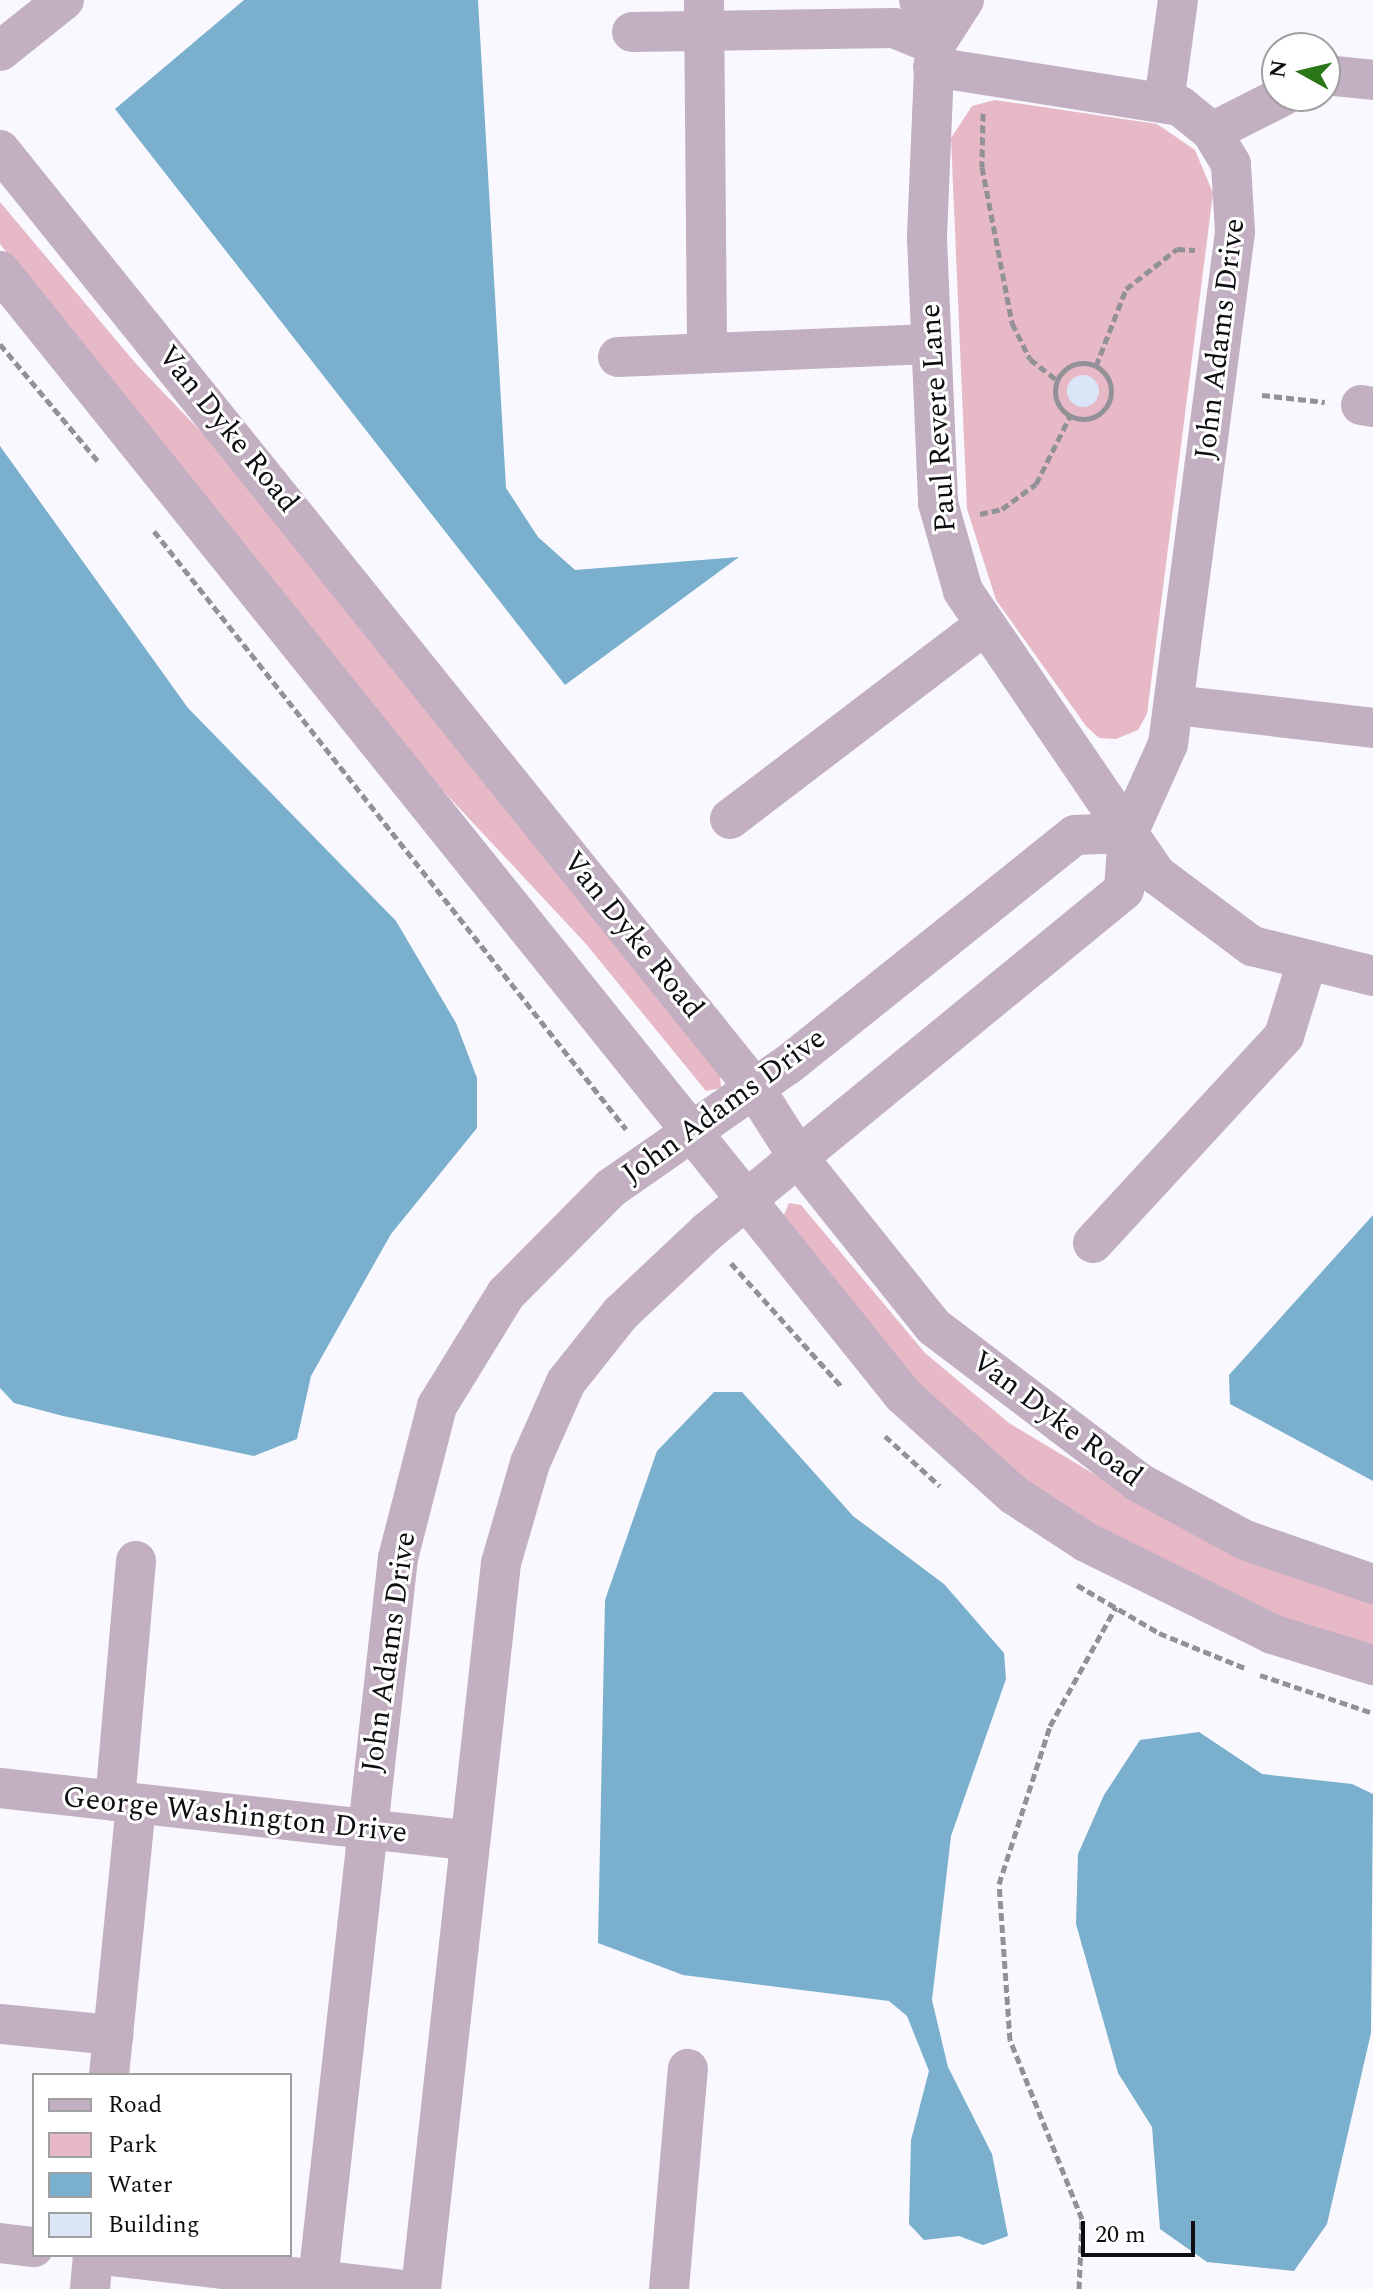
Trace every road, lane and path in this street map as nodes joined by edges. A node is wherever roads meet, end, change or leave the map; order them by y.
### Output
1 (64, 0) edge
2 (919, 0) edge
3 (964, 0) edge
4 (1178, 0) edge
5 (704, 14) edge
6 (632, 32) dead end
7 (0, 51) edge
8 (934, 56) junction
9 (1341, 77) edge
10 (1373, 80) edge
11 (985, 100) dead end
12 (1164, 102) junction
13 (1261, 107) edge
14 (1212, 132) junction
15 (0, 150) edge
16 (1204, 251) dead end
17 (0, 271) edge
18 (930, 344) junction
19 (707, 352) junction
20 (618, 357) dead end
21 (1096, 366) junction
22 (1057, 380) junction
23 (1262, 395) dead end
24 (1367, 406) edge
25 (1070, 416) junction
26 (971, 516) dead end
27 (983, 626) junction
28 (1175, 705) junction
29 (1373, 728) edge
30 (730, 819) dead end
31 (1128, 833) junction
32 (1306, 965) junction
33 (1373, 976) edge
34 (753, 1086) junction
35 (690, 1131) junction
36 (800, 1160) junction
37 (747, 1203) junction
38 (1093, 1243) dead end
39 (136, 1561) dead end
40 (1373, 1584) edge
41 (1116, 1607) dead end
42 (1373, 1665) edge
43 (0, 1788) edge
44 (126, 1802) junction
45 (365, 1830) junction
46 (470, 1841) junction
47 (0, 2024) edge
48 (113, 2035) junction
49 (688, 2069) dead end
50 (109, 2073) edge
51 (0, 2243) edge
52 (32, 2247) edge
53 (93, 2257) edge
54 (116, 2257) edge
55 (318, 2285) edge
56 (90, 2289) edge
57 (398, 2289) edge
58 (421, 2289) edge
59 (669, 2289) edge
60 (1079, 2289) edge

1 - 7 street
2 - 8 street, Paul Revere Lane
3 - 8 street
4 - 12 street
5 - 6 street, John Adams Drive
5 - 8 street, John Adams Drive
5 - 19 street
8 - 12 street, John Adams Drive
8 - 18 street, Paul Revere Lane
9 - 10 street
11 - 22 path
12 - 14 street, John Adams Drive
13 - 14 street
14 - 28 street, John Adams Drive
15 - 34 street, Van Dyke Road
16 - 21 path
17 - 35 street
18 - 19 street
18 - 27 street, Paul Revere Lane
19 - 20 street
21 - 22 path
21 - 25 path
22 - 25 path
23 - 24 path
25 - 26 path
27 - 30 street
27 - 31 street, Paul Revere Lane
28 - 29 street
28 - 31 street, John Adams Drive
31 - 32 street, Paul Revere Lane
31 - 34 street, John Adams Drive
31 - 36 street, John Adams Drive
32 - 33 street, Paul Revere Lane
32 - 38 street
34 - 35 street, John Adams Drive
34 - 36 street, Van Dyke Road
35 - 37 street
35 - 45 street, John Adams Drive
36 - 37 street, John Adams Drive
36 - 40 street, Van Dyke Road
37 - 42 street
37 - 46 street, John Adams Drive
39 - 44 street
41 - 60 path
43 - 44 street, George Washington Drive
44 - 45 street, George Washington Drive
44 - 48 street
45 - 46 street, George Washington Drive
45 - 55 street, John Adams Drive
46 - 58 street, John Adams Drive
47 - 48 street
48 - 50 street
49 - 59 street
51 - 52 street
53 - 56 street
54 - 55 street
55 - 57 street

